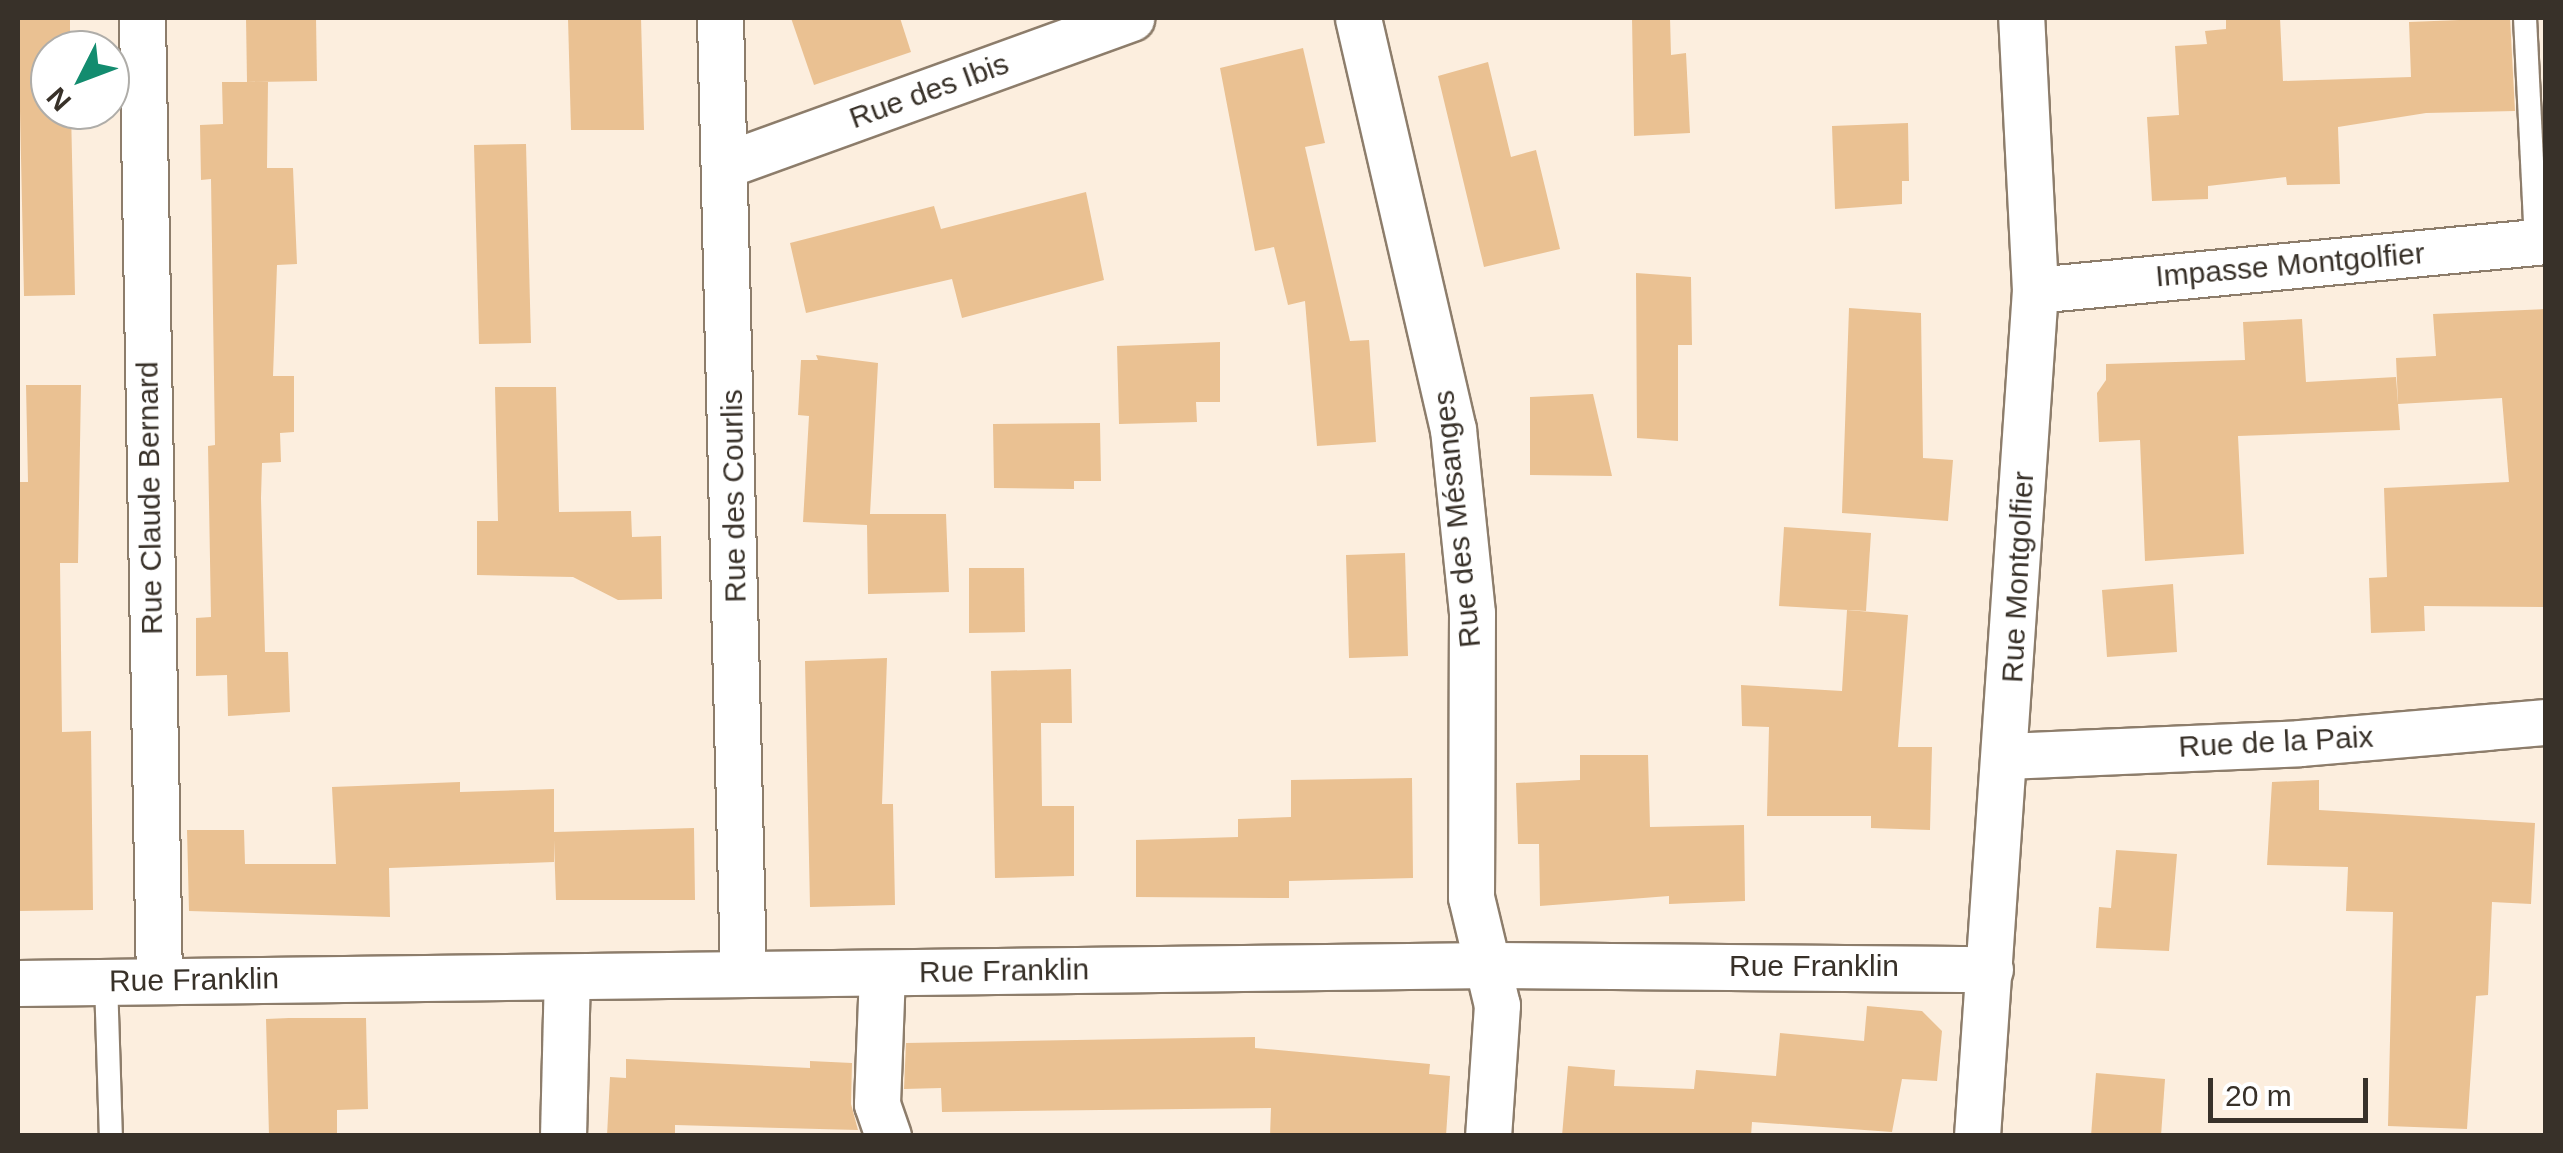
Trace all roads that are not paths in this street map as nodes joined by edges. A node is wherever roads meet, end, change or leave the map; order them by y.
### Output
1 (142, 18) edge
2 (720, 18) edge
3 (1130, 18) edge
4 (1358, 18) edge
5 (2021, 18) edge
6 (2525, 18) edge
7 (728, 164) junction
8 (2541, 241) edge
9 (2035, 290) junction
10 (2546, 722) edge
11 (2006, 756) junction
12 (1492, 965) junction
13 (1990, 969) junction
14 (882, 973) junction
15 (743, 974) junction
16 (567, 977) junction
17 (159, 979) junction
18 (106, 981) junction
19 (18, 983) edge
20 (111, 1136) edge
21 (562, 1136) edge
22 (888, 1136) edge
23 (1488, 1136) edge
24 (1977, 1136) edge

1 - 17 street, Rue Claude Bernard
2 - 7 street, Rue des Courlis
3 - 7 street, Rue des Ibis
4 - 12 street, Rue des Mésanges
5 - 9 street, Rue Montgolfier
6 - 8 lane
7 - 15 street, Rue des Courlis
8 - 9 street, Impasse Montgolfier
9 - 11 street, Rue Montgolfier
10 - 11 street, Rue de la Paix
11 - 13 street, Rue Montgolfier
12 - 13 street, Rue Franklin
12 - 14 street, Rue Franklin
12 - 23 street, Rue des Mésanges
13 - 24 street, Rue Montgolfier
14 - 15 street, Rue Franklin
14 - 22 street
15 - 16 street, Rue Franklin
16 - 17 street, Rue Franklin
16 - 21 street
17 - 18 street, Rue Franklin
18 - 19 street, Rue Franklin
18 - 20 lane

